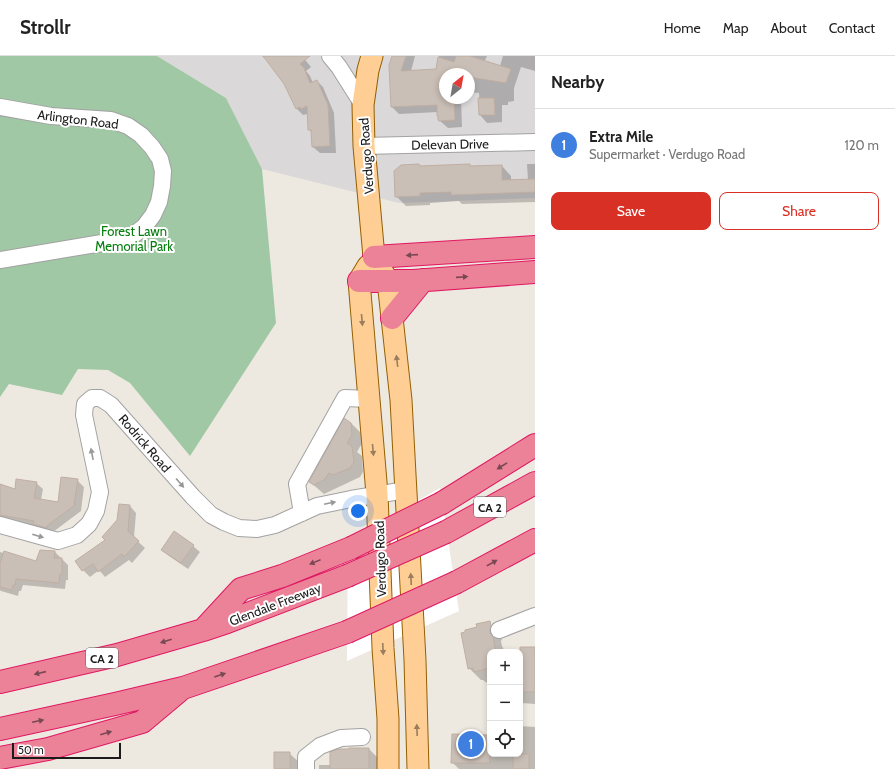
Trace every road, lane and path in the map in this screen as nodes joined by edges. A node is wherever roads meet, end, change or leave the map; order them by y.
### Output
1 (330, 56) edge
2 (372, 56) edge
3 (363, 105) junction
4 (0, 107) edge
5 (535, 142) edge
6 (364, 146) junction
7 (535, 247) edge
8 (374, 257) junction
9 (0, 260) edge
10 (535, 272) edge
11 (423, 280) junction
12 (359, 281) junction
13 (388, 281) junction
14 (392, 318) junction
15 (369, 399) junction
16 (535, 445) edge
17 (535, 483) edge
18 (406, 490) junction
19 (377, 494) junction
20 (302, 513) junction
21 (0, 525) edge
22 (535, 540) edge
23 (535, 616) edge
24 (203, 630) junction
25 (499, 630) dead end
26 (0, 682) edge
27 (183, 688) junction
28 (0, 729) edge
29 (362, 737) dead end
30 (0, 758) edge
31 (306, 769) edge
32 (388, 769) edge
33 (418, 769) edge

1 - 3 street
2 - 3 main road, Verdugo Road
3 - 6 main road, Verdugo Road
4 - 9 street, Arlington Road
5 - 6 street, Delevan Drive
6 - 8 main road, Verdugo Road
7 -> 8 highway
8 - 12 main road
8 - 13 main road, Verdugo Road
11 -> 10 highway
11 - 13 highway
11 - 14 highway
12 - 13 highway
12 -> 15 main road, Verdugo Road
13 - 14 main road, Verdugo Road
18 -> 14 main road, Verdugo Road
15 -> 19 main road, Verdugo Road
15 - 20 street
16 -> 24 highway, bridge
17 - 24 highway, Glendale Freeway / CA 2, bridge
18 - 19 street, Rodrick Road
33 -> 18 main road, Verdugo Road
20 -> 19 street, Rodrick Road
19 -> 32 main road, Verdugo Road
21 -> 20 street, Rodrick Road
27 -> 22 highway, bridge
23 - 25 street
24 -> 26 highway, Glendale Freeway / CA 2
28 -> 27 highway
30 -> 27 highway
29 - 31 street

